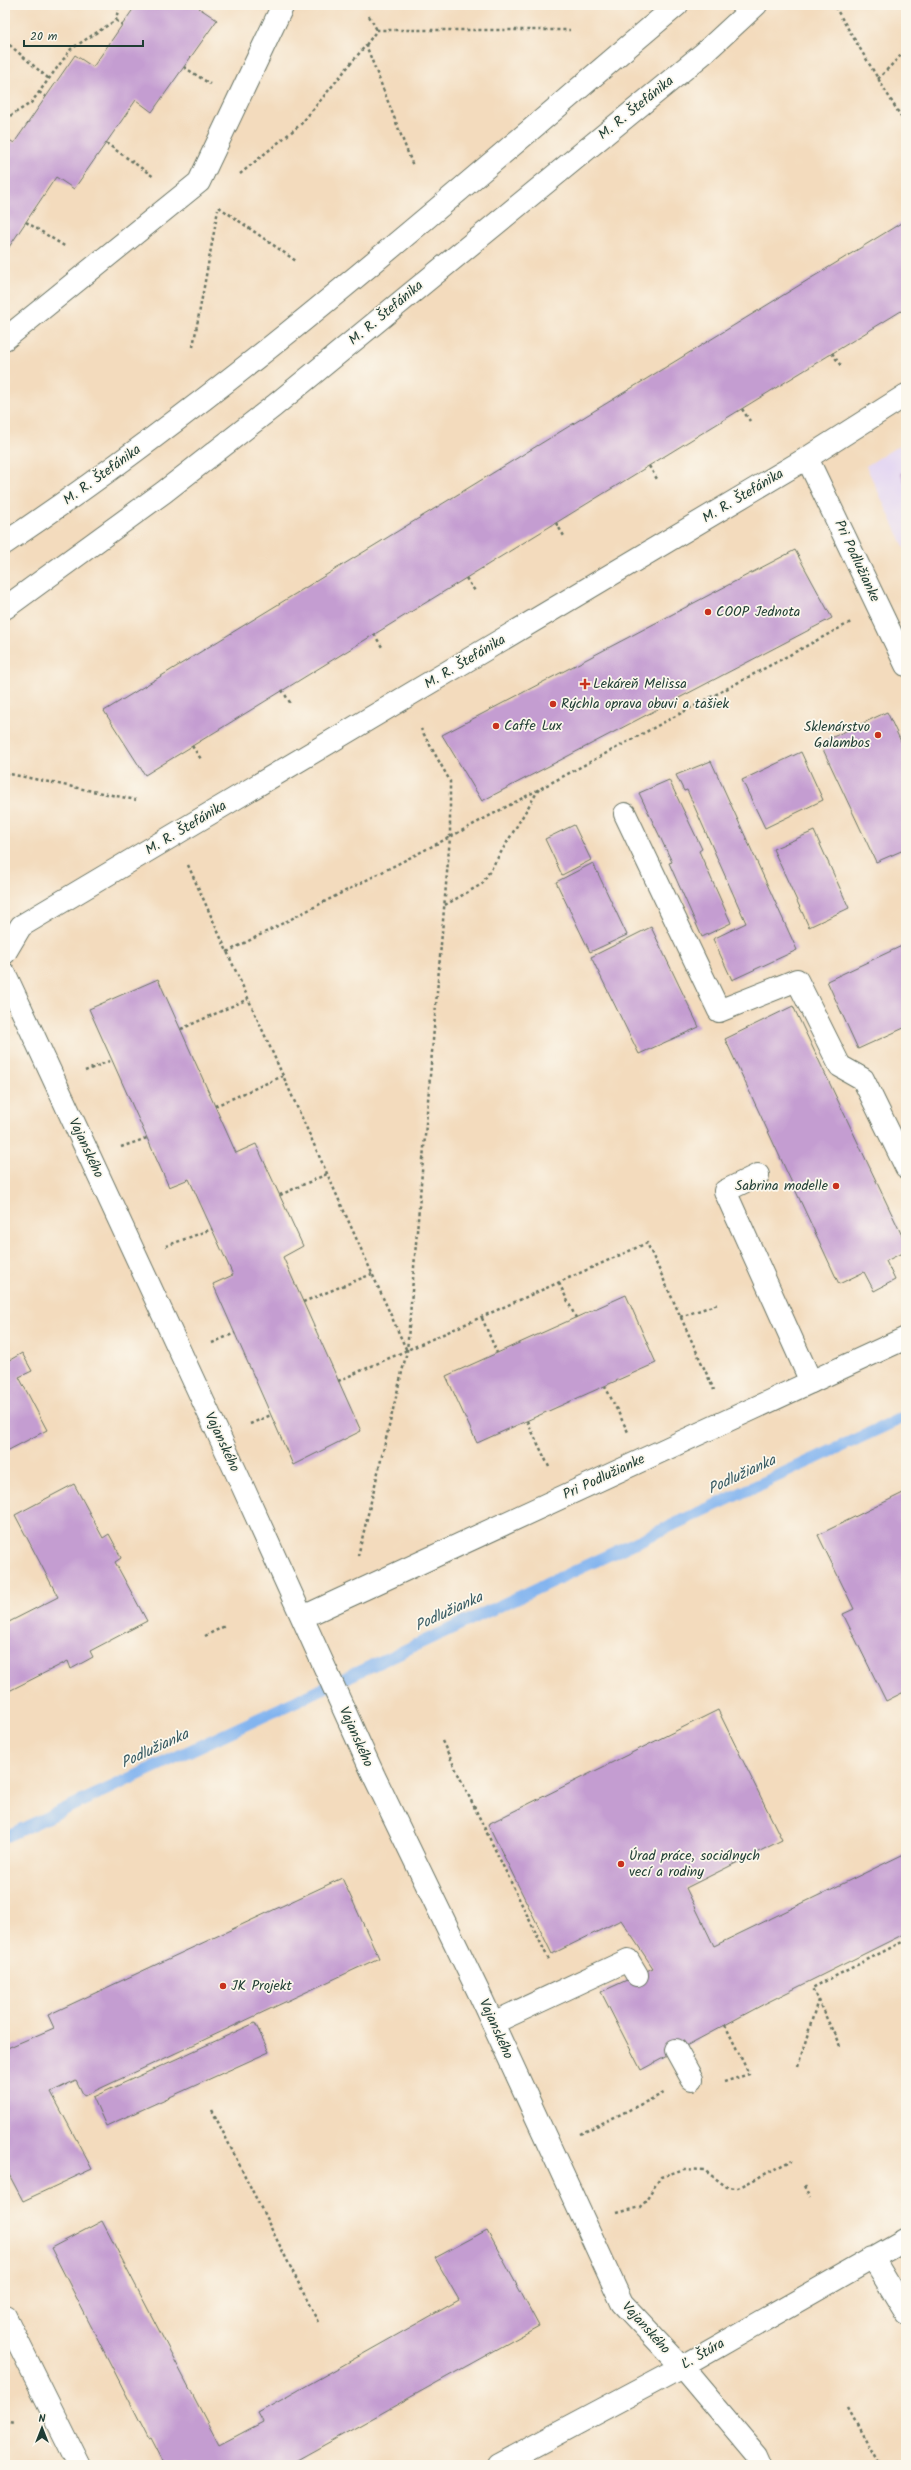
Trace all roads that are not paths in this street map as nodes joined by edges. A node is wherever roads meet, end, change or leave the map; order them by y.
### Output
1 (283, 5) edge
2 (677, 5) edge
3 (756, 5) edge
4 (5, 340) edge
5 (906, 395) edge
6 (807, 458) junction
7 (5, 543) edge
8 (5, 608) edge
9 (906, 665) edge
10 (625, 814) dead end
11 (5, 953) edge
12 (5, 974) edge
13 (906, 1167) edge
14 (758, 1175) dead end
15 (906, 1338) edge
16 (811, 1382) junction
17 (303, 1617) junction
18 (637, 1975) dead end
19 (493, 2023) junction
20 (676, 2050) dead end
21 (692, 2079) road end
22 (906, 2239) edge
23 (872, 2258) junction
24 (906, 2313) edge
25 (5, 2316) edge
26 (682, 2367) junction
27 (79, 2465) edge
28 (498, 2465) edge
29 (761, 2465) edge

1 - 4 street
2 - 7 street, M. R. Štefánika
3 - 8 street, M. R. Štefánika
5 - 6 street, M. R. Štefánika
6 - 9 street, Pri Podlužianke
6 - 11 street, M. R. Štefánika
10 - 13 street
12 - 17 street, Vajanského
14 - 16 street
15 - 16 street, Pri Podlužianke
16 - 17 street, Pri Podlužianke
17 - 19 street, Vajanského
18 - 19 street
19 - 26 street, Vajanského
20 - 21 street
22 - 23 street, Ľ. Štúra
23 - 24 street
23 - 26 street, Ľ. Štúra
25 - 27 street
26 - 28 street, Ľ. Štúra
26 - 29 street, Vajanského

